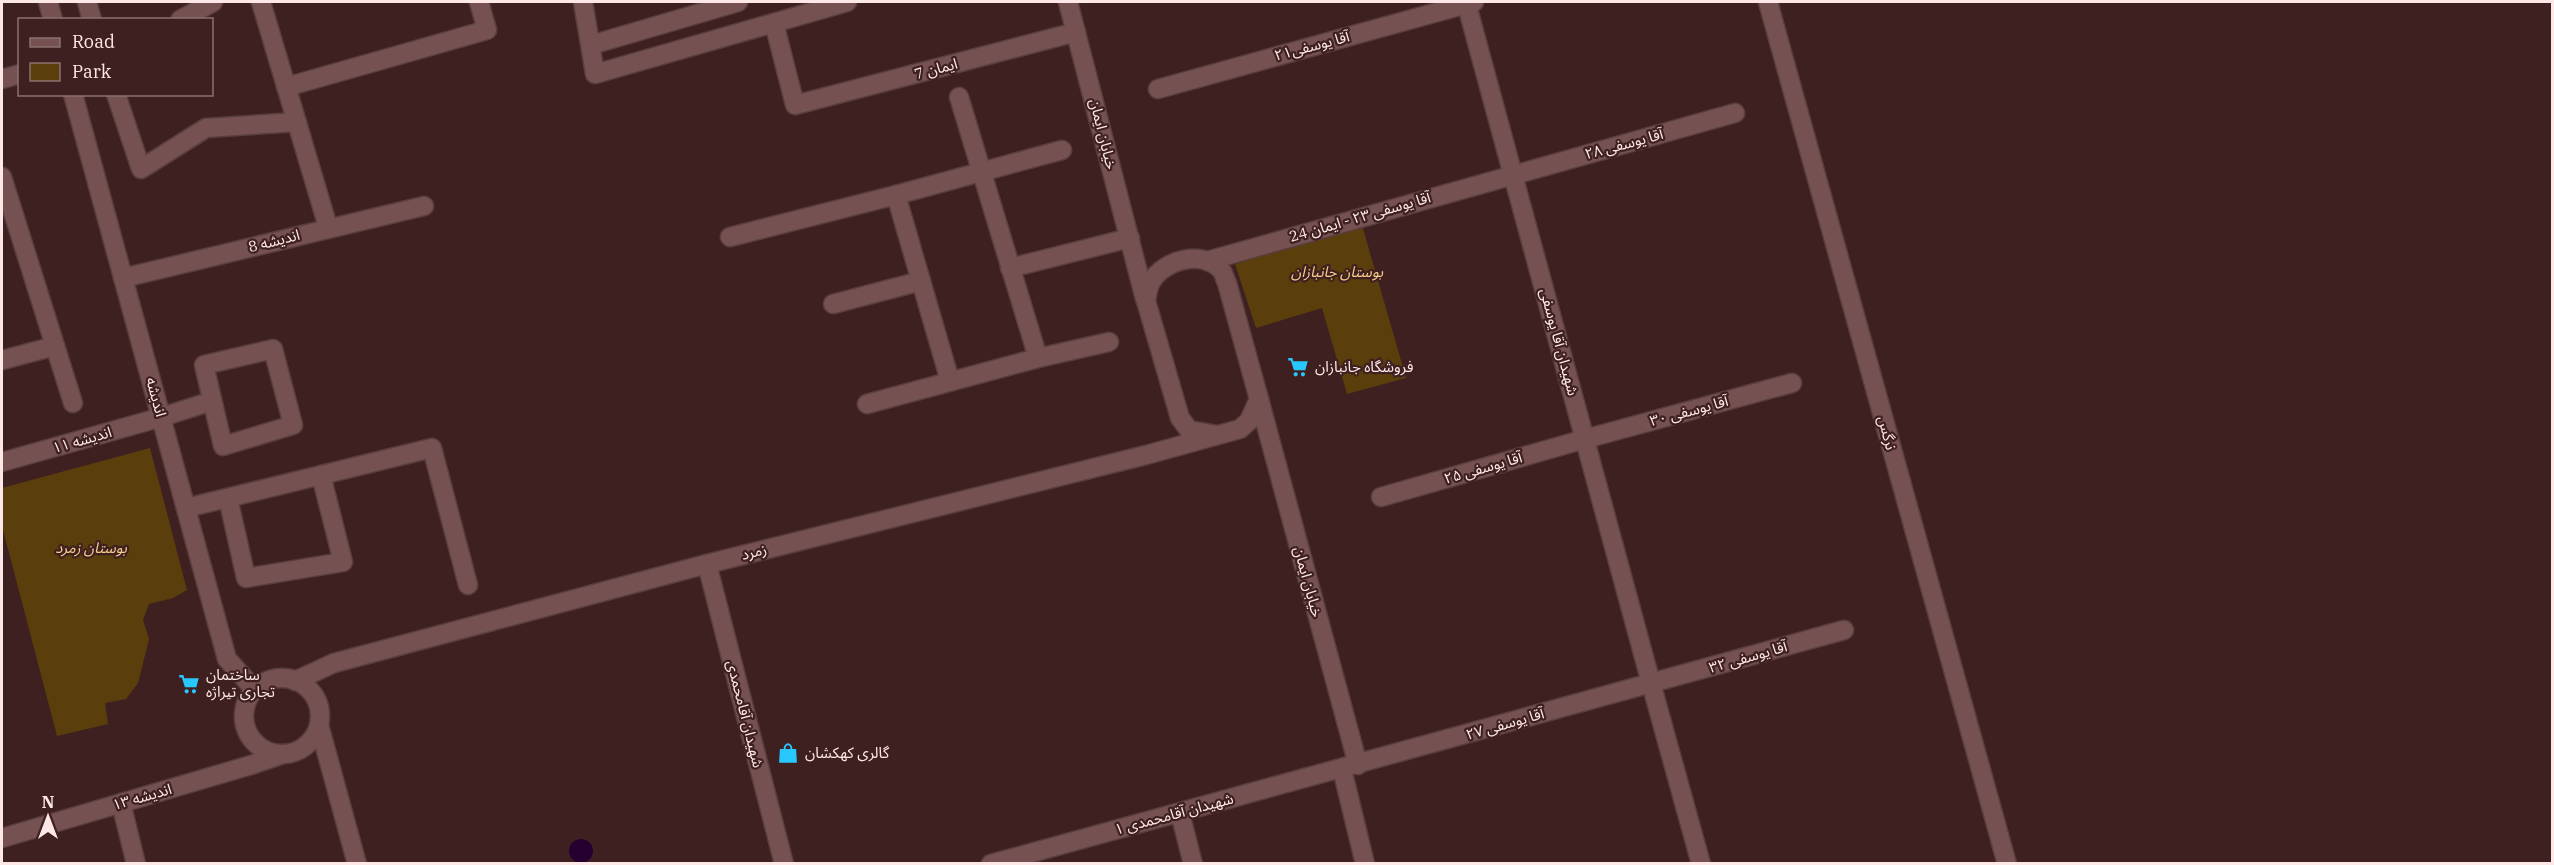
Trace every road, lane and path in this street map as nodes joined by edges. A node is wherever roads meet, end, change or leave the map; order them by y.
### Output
1 (48, 2) edge
2 (87, 2) edge
3 (213, 2) edge
4 (261, 2) edge
5 (479, 2) edge
6 (583, 2) edge
7 (738, 2) edge
8 (847, 2) edge
9 (1068, 2) edge
10 (1469, 2) edge
11 (1768, 2) edge
12 (52, 18) edge
13 (91, 18) edge
14 (184, 18) edge
15 (774, 23) junction
16 (1076, 32) junction
17 (591, 45) junction
18 (18, 75) edge
19 (2, 79) edge
20 (286, 87) junction
21 (1158, 89) dead end
22 (74, 96) edge
23 (117, 96) edge
24 (959, 97) dead end
25 (1735, 113) dead end
26 (297, 122) junction
27 (1062, 150) dead end
28 (982, 173) junction
29 (1513, 174) junction
30 (2, 177) edge
31 (896, 195) junction
32 (424, 206) dead end
33 (328, 227) junction
34 (730, 237) dead end
35 (1130, 238) junction
36 (1207, 261) junction
37 (1010, 268) junction
38 (123, 278) junction
39 (921, 281) junction
40 (1146, 301) junction
41 (833, 304) dead end
42 (1109, 342) dead end
43 (55, 346) junction
44 (1038, 358) junction
45 (2, 360) edge
46 (950, 381) junction
47 (1792, 383) dead end
48 (1258, 399) junction
49 (212, 401) junction
50 (73, 403) dead end
51 (867, 404) dead end
52 (162, 417) junction
53 (1180, 418) junction
54 (1240, 429) junction
55 (1268, 432) junction
56 (1217, 435) junction
57 (1585, 439) junction
58 (1146, 455) junction
59 (2, 462) edge
60 (321, 475) junction
61 (1381, 497) dead end
62 (228, 498) junction
63 (186, 508) junction
64 (707, 564) junction
65 (468, 585) dead end
66 (1844, 630) dead end
67 (295, 681) junction
68 (1651, 683) junction
69 (255, 690) junction
70 (319, 725) junction
71 (283, 754) junction
72 (1350, 767) junction
73 (121, 803) junction
74 (1180, 813) junction
75 (2, 838) edge
76 (136, 864) edge
77 (357, 864) edge
78 (784, 864) edge
79 (991, 864) edge
80 (1193, 864) edge
81 (1365, 864) edge
82 (1701, 864) edge
83 (2007, 864) edge

1 - 12 street
2 - 13 street
3 - 14 street
4 - 20 street
5 - 20 street
6 - 17 street
7 - 17 street
8 - 15 street
9 - 16 street, خیابان ایمان
10 - 21 street, آقا یوسفی۲۱
10 - 29 street, شهیدان آقا یوسفی
11 - 83 street, نرگس
15 - 16 street, ایمان 7
15 - 17 street
16 - 35 street, خیابان ایمان
18 - 19 street
20 - 26 street
22 - 38 street, انديشه
23 - 26 street
24 - 28 street
25 - 29 street, آقا یوسفی ۲۸
26 - 33 street
27 - 28 street
28 - 31 street
28 - 37 street
29 - 36 street, آقا یوسفی ۲۳ - ایمان 24
29 - 57 street, شهیدان آقا یوسفی
30 - 43 street
31 - 34 street
31 - 39 street
32 - 33 street, اندیشه 8
33 - 38 street, اندیشه 8
35 - 37 street
35 - 40 street, خیابان ایمان
36 - 40 street, آقا یوسفی ۲۳ - ایمان 24
36 - 48 street, خیابان ایمان
37 - 44 street
38 - 52 street, انديشه
39 - 41 street
39 - 46 street
40 - 53 street, خیابان ایمان
42 - 44 street
43 - 45 street
43 - 50 street
44 - 46 street
46 - 51 street
47 - 57 street, آقا یوسفی ۳۰
48 - 54 street
48 - 55 street, خیابان ایمان
49 - 49 street
49 - 52 street, اندیشه ۱۱
52 - 59 street, اندیشه ۱۱
52 - 63 street, انديشه
53 - 56 street
53 - 58 street
54 - 55 street
54 - 56 street, زمرد
55 - 72 street, خیابان ایمان
56 - 58 street, زمرد
57 - 61 street, آقا یوسفی ۲۵
57 - 68 street, شهیدان آقا یوسفی
58 - 64 street, زمرد
60 - 62 street
60 - 62 street
60 - 65 street
62 - 63 street
63 - 69 street, انديشه
64 - 67 street, زمرد
64 - 78 street, شهیدان آقامحمدی
66 - 68 street, آقا یوسفی ۳۲
67 - 69 street
67 - 70 street
68 - 72 street, آقا یوسفی ۲۷
68 - 82 street, شهیدان آقا یوسفی
69 - 71 street
70 - 71 street
70 - 77 street
71 - 73 street, اندیشه ۱۳
72 - 74 street, شهیدان آقامحمدی ۱
72 - 81 street, خیابان ایمان
73 - 75 street, اندیشه ۱۳
73 - 76 street
74 - 79 street, شهیدان آقامحمدی ۱
74 - 80 street

